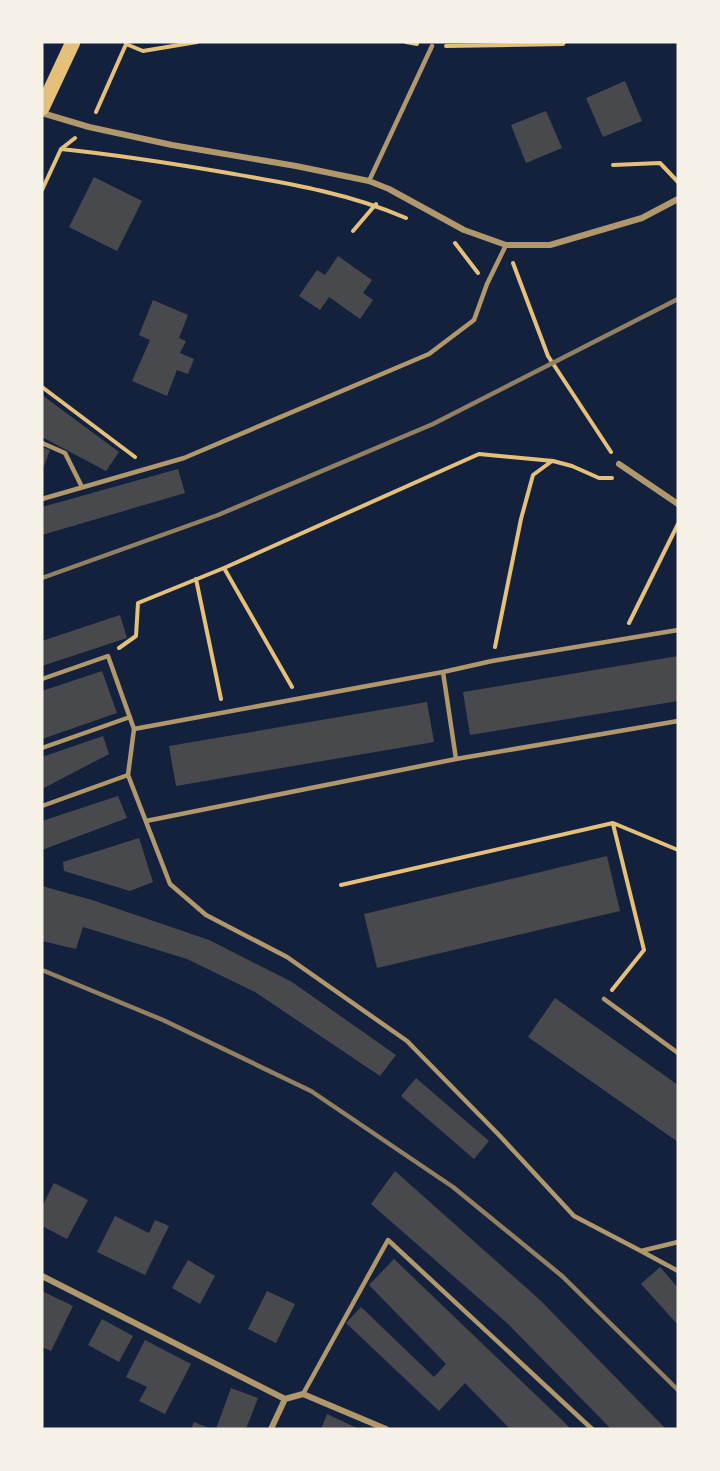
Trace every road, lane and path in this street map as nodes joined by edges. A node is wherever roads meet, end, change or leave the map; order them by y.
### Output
1 (73, 42) edge
2 (197, 42) edge
3 (564, 42) edge
4 (126, 44) dead end
5 (432, 46) joint
6 (42, 108) edge
7 (42, 113) edge
8 (61, 149) dead end
9 (613, 165) dead end
10 (369, 182) junction
11 (678, 182) edge
12 (389, 189) junction
13 (678, 199) edge
14 (376, 205) junction
15 (408, 220) dead end
16 (353, 231) dead end
17 (452, 239) dead end
18 (506, 245) junction
19 (486, 284) junction
20 (42, 387) edge
21 (42, 443) edge
22 (553, 461) junction
23 (619, 465) junction
24 (147, 467) junction
25 (82, 487) junction
26 (42, 499) edge
27 (678, 504) edge
28 (678, 524) edge
29 (224, 568) junction
30 (196, 579) junction
31 (678, 630) edge
32 (621, 640) junction
33 (108, 656) junction
34 (492, 661) junction
35 (443, 672) junction
36 (42, 679) edge
37 (299, 699) junction
38 (223, 713) junction
39 (130, 717) junction
40 (678, 721) edge
41 (134, 729) junction
42 (42, 748) edge
43 (456, 759) junction
44 (128, 775) junction
45 (42, 806) edge
46 (146, 821) junction
47 (613, 823) junction
48 (678, 850) edge
49 (341, 885) dead end
50 (604, 999) joint
51 (678, 1053) edge
52 (678, 1242) edge
53 (641, 1251) junction
54 (678, 1271) edge
55 (42, 1275) edge
56 (303, 1395) junction
57 (285, 1399) junction
58 (272, 1429) edge
59 (386, 1429) edge
60 (592, 1429) edge

1 - 6 main road
2 - 4 path
3 - 5 path
5 - 10 lane
7 - 10 street
8 - 14 path
9 - 11 path
10 - 12 street
12 - 14 path
12 - 18 street
13 - 18 street
14 - 15 path
14 - 16 path
17 - 19 path
18 - 19 lane
18 - 23 path
19 - 24 lane
20 - 24 path
21 - 25 lane
22 - 23 path
22 - 29 path
22 - 34 path
23 - 27 street
24 - 25 lane
25 - 26 lane
28 - 32 path
29 - 30 path
29 - 37 path
30 - 33 path
30 - 38 path
31 - 32 lane
32 - 34 lane
33 - 36 lane
33 - 39 lane
34 - 35 lane
35 - 37 lane
35 - 43 lane
37 - 38 lane
38 - 41 lane
39 - 41 lane
39 - 42 lane
40 - 43 lane
41 - 44 lane
43 - 46 lane
44 - 45 lane
44 - 46 lane
46 - 53 lane
47 - 48 path
47 - 49 path
47 - 50 path
50 - 51 lane
52 - 53 lane
53 - 54 lane
55 - 57 street
56 - 57 street
56 - 59 street
56 - 60 lane
57 - 58 street

